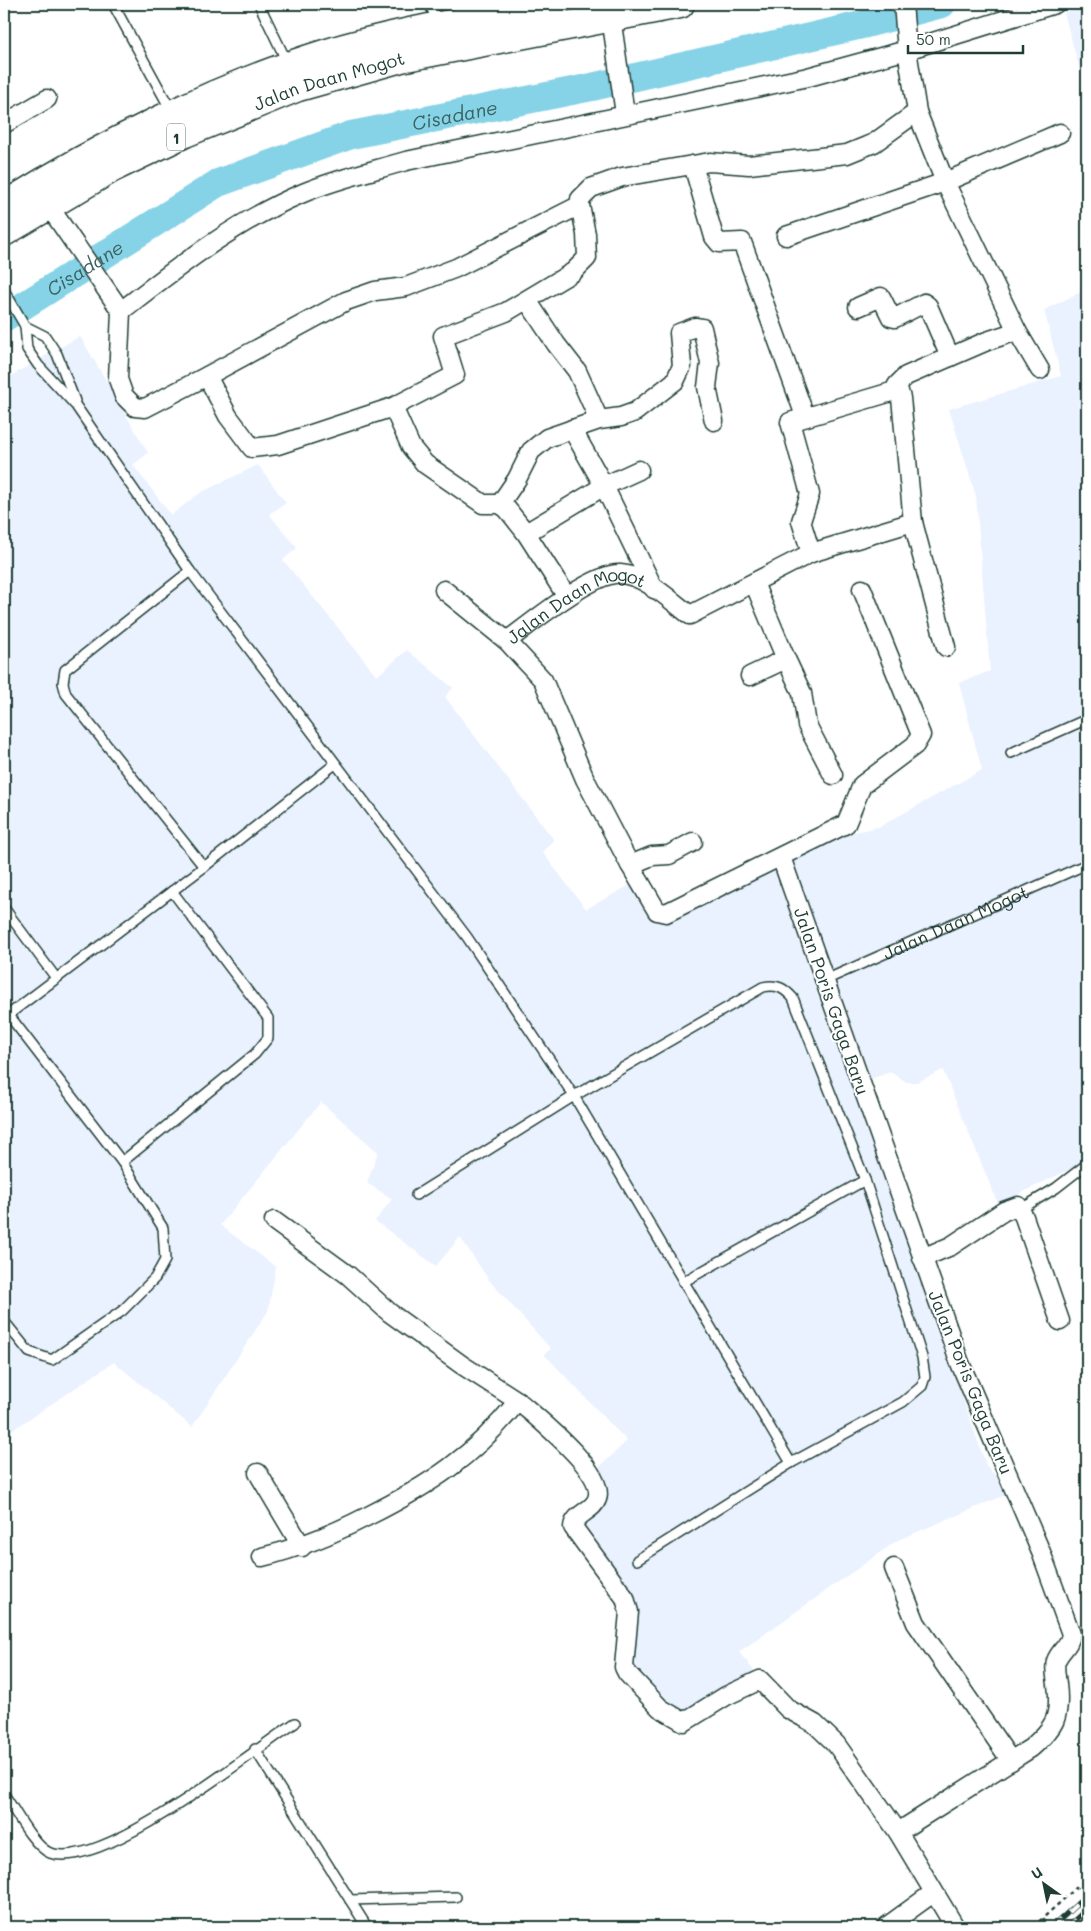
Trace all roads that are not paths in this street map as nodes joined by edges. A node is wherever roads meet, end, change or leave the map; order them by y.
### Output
1 (113, 4) edge
2 (259, 4) edge
3 (680, 4) edge
4 (903, 4) edge
5 (1055, 4) edge
6 (547, 5) edge
7 (435, 15) edge
8 (613, 29) junction
9 (906, 47) junction
10 (358, 56) junction
11 (289, 66) junction
12 (46, 100) dead end
13 (624, 109) junction
14 (917, 112) junction
15 (174, 114) junction
16 (4, 124) edge
17 (1060, 133) dead end
18 (693, 165) junction
19 (945, 182) junction
20 (580, 205) junction
21 (4, 206) edge
22 (53, 212) junction
23 (4, 232) edge
24 (786, 236) dead end
25 (4, 290) edge
26 (527, 300) junction
27 (117, 305) junction
28 (858, 307) dead end
29 (26, 326) junction
30 (1017, 331) junction
31 (950, 357) junction
32 (1040, 370) dead end
33 (207, 376) junction
34 (898, 390) junction
35 (76, 406) junction
36 (393, 407) junction
37 (805, 416) junction
38 (600, 420) junction
39 (714, 421) dead end
40 (572, 429) junction
41 (639, 470) dead end
42 (604, 486) junction
43 (500, 504) junction
44 (913, 522) junction
45 (526, 533) junction
46 (811, 553) junction
47 (190, 571) junction
48 (754, 583) junction
49 (862, 589) dead end
50 (444, 590) dead end
51 (655, 590) junction
52 (567, 597) junction
53 (506, 641) junction
54 (946, 647) dead end
55 (786, 659) junction
56 (750, 676) dead end
57 (1087, 719) edge
58 (1011, 753) dead end
59 (335, 764) junction
60 (833, 775) dead end
61 (693, 842) dead end
62 (781, 857) junction
63 (1087, 864) edge
64 (630, 865) junction
65 (204, 867) junction
66 (172, 891) junction
67 (4, 908) edge
68 (56, 978) junction
69 (823, 981) junction
70 (6, 1016) edge
71 (574, 1096) junction
72 (122, 1162) junction
73 (1087, 1164) edge
74 (865, 1180) junction
75 (416, 1195) dead end
76 (1021, 1209) junction
77 (274, 1222) dead end
78 (922, 1258) junction
79 (683, 1282) junction
80 (4, 1321) edge
81 (1060, 1321) dead end
82 (518, 1401) junction
83 (791, 1463) junction
84 (258, 1474) dead end
85 (302, 1547) junction
86 (262, 1557) dead end
87 (638, 1560) dead end
88 (894, 1568) dead end
89 (295, 1722) dead end
90 (255, 1749) junction
91 (1011, 1761) junction
92 (4, 1794) edge
93 (898, 1832) junction
94 (933, 1892) junction
95 (456, 1897) dead end
96 (350, 1900) junction
97 (367, 1927) edge
98 (886, 1927) edge
99 (955, 1927) edge

1 - 15 lane
2 - 11 lane
3 - 8 highway, Jalan Daan Mogot / 1
4 - 9 street
5 - 9 street
6 - 7 highway, Jalan Daan Mogot / 1
7 - 10 highway, Jalan Daan Mogot / 1
8 - 10 highway, Jalan Daan Mogot / 1
8 - 13 street
9 - 13 street
9 - 14 street
10 - 11 highway, Jalan Daan Mogot / 1
10 - 22 highway, Jalan Daan Mogot / 1
11 - 15 highway, Jalan Daan Mogot / 1
12 - 16 street
13 - 27 street
14 - 18 street
14 - 19 street
15 - 21 highway, Jalan Daan Mogot / 1
17 - 19 street
18 - 20 street
18 - 37 street
19 - 24 street
19 - 30 street
20 - 26 street
20 - 33 street
22 - 23 highway, Jalan Daan Mogot / 1
22 - 27 street
25 - 29 lane
26 - 36 street
26 - 38 street
27 - 33 street
28 - 31 street
29 - 35 lane
29 - 35 lane
30 - 31 street
30 - 32 street
31 - 34 street
33 - 36 street
34 - 37 street
34 - 44 street
35 - 47 lane
36 - 43 street
37 - 46 street
38 - 39 street
38 - 40 street
40 - 42 street
40 - 43 street
41 - 42 street
42 - 45 street
42 - 51 street
43 - 45 street
44 - 46 street, Jalan Daan Mogot
44 - 54 street
45 - 52 street
46 - 48 street, Jalan Daan Mogot
47 - 59 lane
47 - 65 lane
48 - 51 street, Jalan Daan Mogot
48 - 55 street
49 - 62 street
50 - 53 street
51 - 52 street, Jalan Daan Mogot
52 - 53 street, Jalan Daan Mogot
53 - 64 street, Jalan Daan Mogot
55 - 56 street
55 - 60 street
57 - 58 lane
59 - 65 lane
59 - 71 lane
61 - 64 street
62 - 64 street, Jalan Daan Mogot
62 - 69 street, Jalan Poris Gaga Baru
63 - 69 lane, Jalan Daan Mogot
65 - 66 lane
66 - 68 lane
66 - 72 lane
67 - 68 lane
68 - 70 lane
69 - 78 street, Jalan Poris Gaga Baru
70 - 72 lane
71 - 74 lane
71 - 75 lane
71 - 79 lane
72 - 80 lane
73 - 76 lane
74 - 79 lane
74 - 83 lane
76 - 78 street
76 - 81 street
77 - 82 street
78 - 91 street, Jalan Poris Gaga Baru
79 - 83 lane
82 - 85 street
82 - 93 street
83 - 87 lane
84 - 85 street
85 - 86 street
88 - 91 street
89 - 90 lane
90 - 92 lane
90 - 96 lane
91 - 93 street, Jalan Poris Gaga Baru
93 - 94 street
94 - 98 street
94 - 99 street
95 - 96 lane
96 - 97 lane

